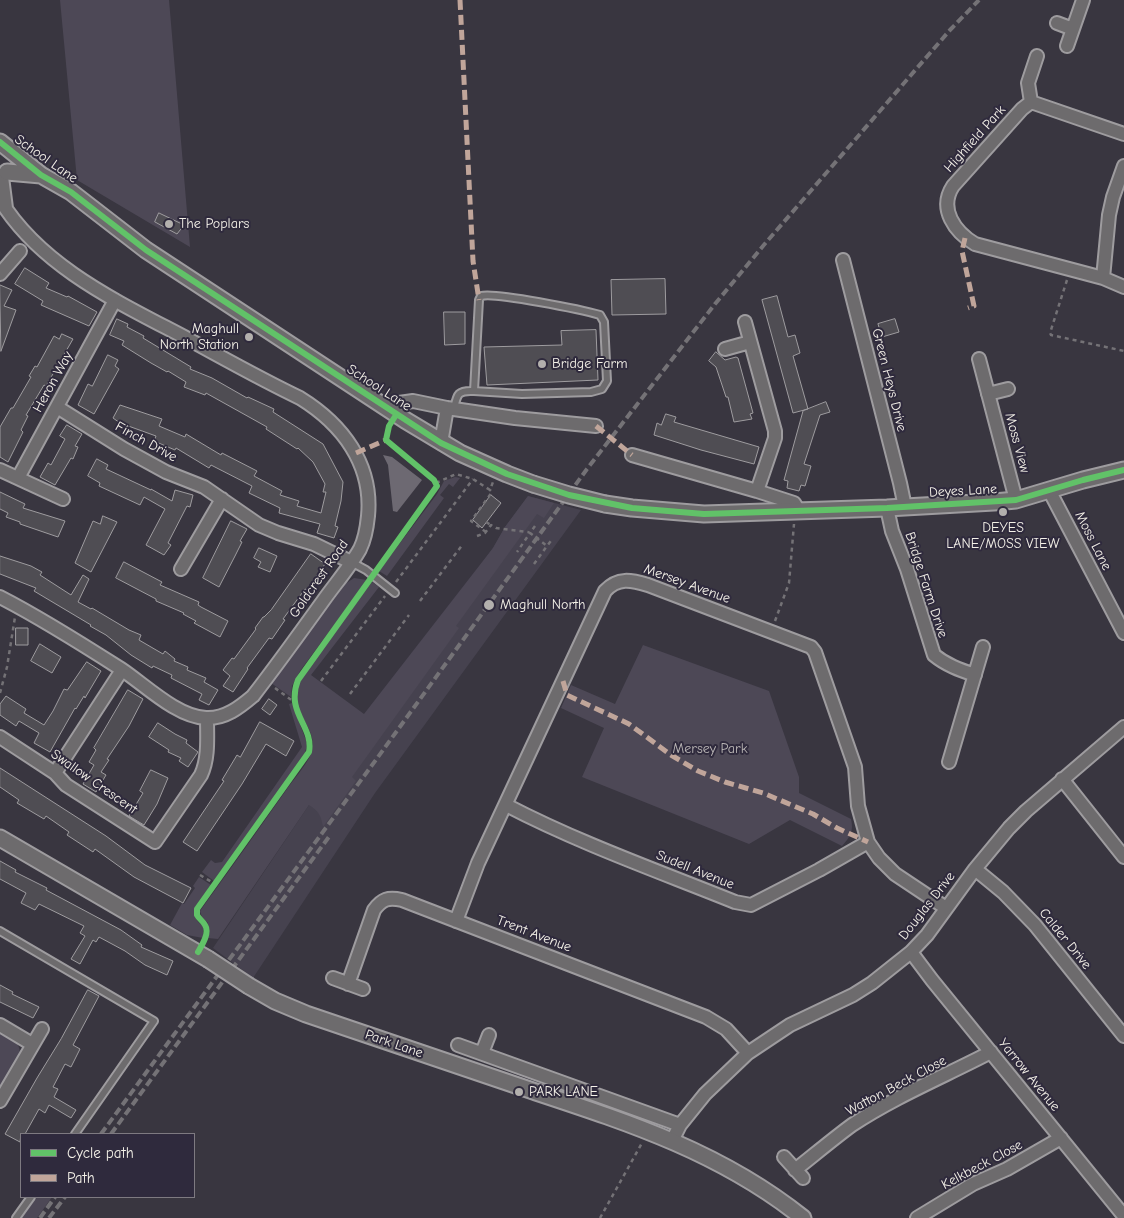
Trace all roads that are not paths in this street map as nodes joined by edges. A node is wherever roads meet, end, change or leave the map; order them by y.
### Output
1 (1083, 0) edge
2 (1056, 23) dead end
3 (1073, 29) junction
4 (1067, 46) dead end
5 (1037, 56) dead end
6 (1031, 102) junction
7 (1124, 134) edge
8 (4, 146) edge
9 (1124, 166) edge
10 (3, 175) edge
11 (41, 175) junction
12 (3, 205) edge
13 (20, 251) dead end
14 (843, 260) dead end
15 (0, 274) edge
16 (1102, 278) junction
17 (1124, 288) edge
18 (115, 300) junction
19 (745, 322) dead end
20 (750, 342) junction
21 (725, 349) dead end
22 (979, 359) dead end
23 (1008, 389) dead end
24 (474, 391) junction
25 (988, 394) junction
26 (57, 406) junction
27 (384, 407) junction
28 (451, 409) junction
29 (596, 426) dead end
30 (441, 443) junction
31 (632, 455) dead end
32 (0, 470) edge
33 (1124, 470) edge
34 (18, 478) junction
35 (1049, 490) junction
36 (758, 491) junction
37 (222, 499) junction
38 (63, 500) dead end
39 (1016, 500) junction
40 (905, 507) junction
41 (887, 508) junction
42 (797, 516) junction
43 (351, 562) junction
44 (181, 569) dead end
45 (395, 593) dead end
46 (0, 597) edge
47 (1124, 633) edge
48 (983, 647) dead end
49 (122, 670) junction
50 (975, 675) junction
51 (207, 718) junction
52 (1124, 727) edge
53 (0, 737) edge
54 (949, 762) dead end
55 (55, 773) junction
56 (1062, 780) junction
57 (506, 805) junction
58 (0, 838) edge
59 (868, 842) junction
60 (1124, 858) edge
61 (975, 869) junction
62 (946, 908) junction
63 (456, 921) junction
64 (0, 931) edge
65 (911, 952) junction
66 (333, 978) dead end
67 (348, 984) junction
68 (363, 989) dead end
69 (0, 1026) edge
70 (42, 1029) dead end
71 (489, 1035) dead end
72 (1124, 1036) edge
73 (32, 1044) junction
74 (458, 1045) dead end
75 (990, 1052) junction
76 (482, 1053) junction
77 (748, 1053) junction
78 (0, 1101) edge
79 (680, 1125) junction
80 (75, 1133) edge
81 (1062, 1138) junction
82 (672, 1141) junction
83 (784, 1158) dead end
84 (30, 1198) edge
85 (1124, 1216) edge
86 (16, 1218) edge
87 (803, 1218) edge
88 (917, 1218) edge

1 - 3 street
2 - 3 street
3 - 4 street
5 - 6 street
6 - 7 street
6 - 16 street, Highfield Park
8 - 10 street, School Lane
8 - 11 street, School Lane
9 - 16 street
10 - 11 street, School Lane
10 - 12 street, Goldcrest Road
11 - 27 street, School Lane
12 - 18 street, Goldcrest Road
13 - 15 street
14 - 40 street, Green Heys Drive
16 - 17 street, Highfield Park
18 - 26 street, Heron Way
18 - 43 street, Goldcrest Road
19 - 20 street
20 - 21 street
20 - 36 street
22 - 25 street, Moss View
23 - 25 street
24 - 24 lane
24 - 28 lane
25 - 39 street, Moss View
26 - 34 street, Heron Way
26 - 37 street, Finch Drive
27 - 28 street
27 - 30 street, School Lane
28 - 29 street
28 - 30 street
30 - 42 street, School Lane, bridge
31 - 36 street
32 - 34 street
33 - 35 street, Deyes Lane
34 - 38 street
35 - 39 street, Deyes Lane
35 - 47 street, Moss Lane
36 - 42 street
37 - 43 street, Finch Drive
37 - 44 street
39 - 40 street, Deyes Lane
40 - 41 street, Deyes Lane
41 - 42 street, Deyes Lane
41 - 50 street, Bridge Farm Drive
43 - 45 lane
43 - 51 street, Goldcrest Road
46 - 49 street
48 - 50 street
49 - 51 street
49 - 55 street
50 - 54 street
51 - 55 street, Swallow Crescent
52 - 56 street, Douglas Drive
53 - 55 street, Swallow Crescent
56 - 60 street
56 - 61 street, Douglas Drive
57 - 59 street, Sudell Avenue
57 - 59 street, Mersey Avenue
57 - 63 street, Mersey Avenue
58 - 82 street, Park Lane, bridge
59 - 62 street, Mersey Avenue
61 - 62 street, Douglas Drive
61 - 72 street, Calder Drive
62 - 65 street, Douglas Drive
63 - 67 street, Trent Avenue
63 - 77 street, Trent Avenue
64 - 80 lane
65 - 75 street, Yarrow Avenue
65 - 77 street, Douglas Drive
66 - 67 street
67 - 68 street
69 - 73 street
70 - 73 street
71 - 76 street
73 - 78 street
74 - 76 street
75 - 81 street, Yarrow Avenue
75 - 83 street, Watton Beck Close
76 - 79 street
77 - 79 street, Douglas Drive
79 - 82 street, Douglas Drive
81 - 85 street, Yarrow Avenue
81 - 88 street, Kelkbeck Close
82 - 87 street, Park Lane
84 - 86 lane

